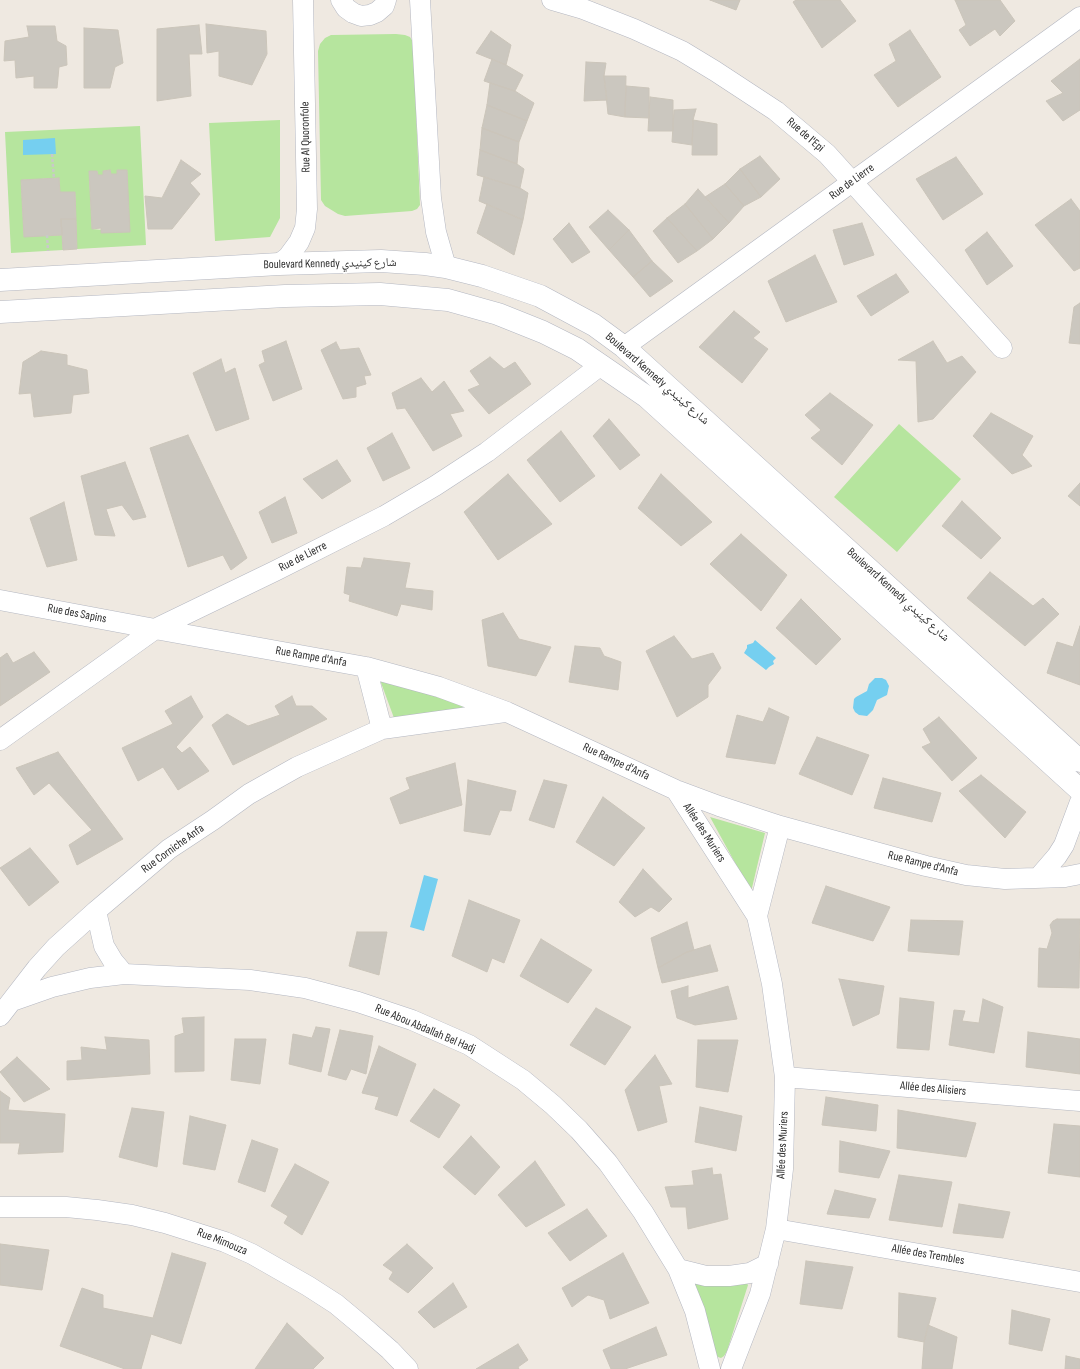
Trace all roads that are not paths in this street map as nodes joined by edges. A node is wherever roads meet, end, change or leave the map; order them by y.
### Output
1 (303, 0) edge
2 (341, 0) edge
3 (386, 0) edge
4 (420, 0) edge
5 (552, 0) edge
6 (1080, 17) edge
7 (852, 182) junction
8 (279, 264) junction
9 (446, 267) junction
10 (0, 280) edge
11 (0, 312) edge
12 (624, 347) junction
13 (1002, 348) dead end
14 (601, 365) junction
15 (0, 600) edge
16 (155, 629) junction
17 (366, 667) junction
18 (507, 712) junction
19 (382, 730) junction
20 (0, 740) edge
21 (1080, 761) edge
22 (676, 790) junction
23 (1080, 790) edge
24 (1080, 802) edge
25 (780, 826) junction
26 (1080, 874) edge
27 (1038, 878) junction
28 (96, 911) junction
29 (757, 916) junction
30 (124, 974) junction
31 (12, 1000) junction
32 (0, 1016) edge
33 (785, 1077) junction
34 (1080, 1101) edge
35 (0, 1207) edge
36 (776, 1229) junction
37 (768, 1264) junction
38 (678, 1269) junction
39 (1080, 1282) edge
40 (408, 1369) edge
41 (710, 1369) edge
42 (731, 1369) edge

1 - 8 street, Rue Al Quoronfole
2 - 3 street
4 - 9 street
5 - 7 street, Rue de l'Epi
6 - 7 street, Rue de Lierre
7 - 12 street, Rue de Lierre
7 - 13 street, Rue de l'Epi
8 - 9 main road, Boulevard Kennedy شارع كينيدي
8 - 10 main road, Boulevard Kennedy شارع كينيدي
9 - 12 main road, Boulevard Kennedy شارع كينيدي
11 - 14 main road, Boulevard Kennedy شارع كينيدي
12 - 21 main road, Boulevard Kennedy شارع كينيدي
14 - 16 street, Rue de Lierre
14 - 23 main road, Boulevard Kennedy شارع كينيدي
15 - 16 street, Rue des Sapins
16 - 17 street, Rue Rampe d'Anfa
16 - 20 street, Rue de Lierre
17 - 18 street, Rue Rampe d'Anfa
17 - 19 street
18 - 19 street, Rue Corniche Anfa
18 - 22 street, Rue Rampe d'Anfa
19 - 28 street, Rue Corniche Anfa
22 - 25 street, Rue Rampe d'Anfa
22 - 29 street, Allée des Muriers
24 - 27 street
25 - 27 street, Rue Rampe d'Anfa
25 - 29 street, Allée des Muriers
26 - 27 street, Rue Rampe d'Anfa
28 - 30 street
28 - 31 street, Rue Corniche Anfa
29 - 33 street, Allée des Muriers
30 - 31 street, Rue Abou Abdallah Bel Hadj
30 - 38 street, Rue Abou Abdallah Bel Hadj
31 - 32 street, Rue Corniche Anfa
33 - 34 street, Allée des Alisiers
33 - 36 street, Allée des Muriers
35 - 40 street, Rue Mimouza
36 - 37 street, Allée des Muriers
36 - 39 street, Allée des Trembles
37 - 38 street
37 - 42 street, Allée des Muriers
38 - 41 street, Rue Abou Abdallah Bel Hadj

